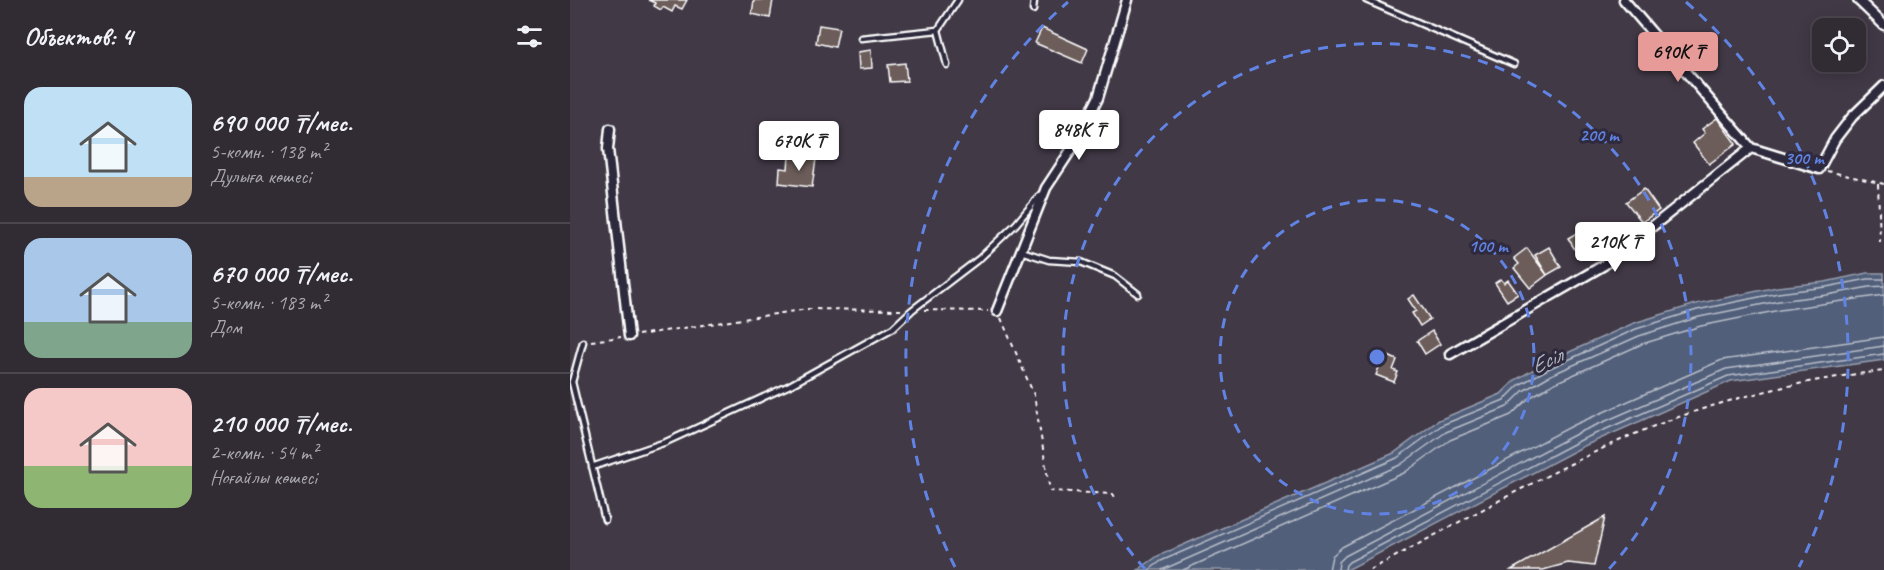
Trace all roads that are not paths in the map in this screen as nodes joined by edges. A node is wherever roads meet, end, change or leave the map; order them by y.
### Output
1 (958, 0) edge
2 (1034, 0) edge
3 (1127, 0) edge
4 (1366, 0) edge
5 (1624, 0) edge
6 (1858, 0) edge
7 (1033, 10) dead end
8 (1884, 25) edge
9 (938, 30) junction
10 (861, 38) dead end
11 (1514, 64) dead end
12 (947, 65) dead end
13 (1884, 86) edge
14 (610, 129) dead end
15 (1751, 148) junction
16 (1046, 188) junction
17 (1021, 251) junction
18 (1138, 294) dead end
19 (998, 311) road end
20 (629, 336) road end
21 (583, 342) road end
22 (1450, 354) dead end
23 (592, 467) junction
24 (605, 520) dead end

1 - 9 lane
2 - 7 lane
3 - 16 street
4 - 11 lane
5 - 15 street
6 - 8 street
9 - 10 lane
9 - 12 lane
13 - 15 street
14 - 20 street
15 - 22 street
16 - 17 street
16 - 23 lane
17 - 18 lane
17 - 19 street
21 - 23 lane
23 - 24 lane

